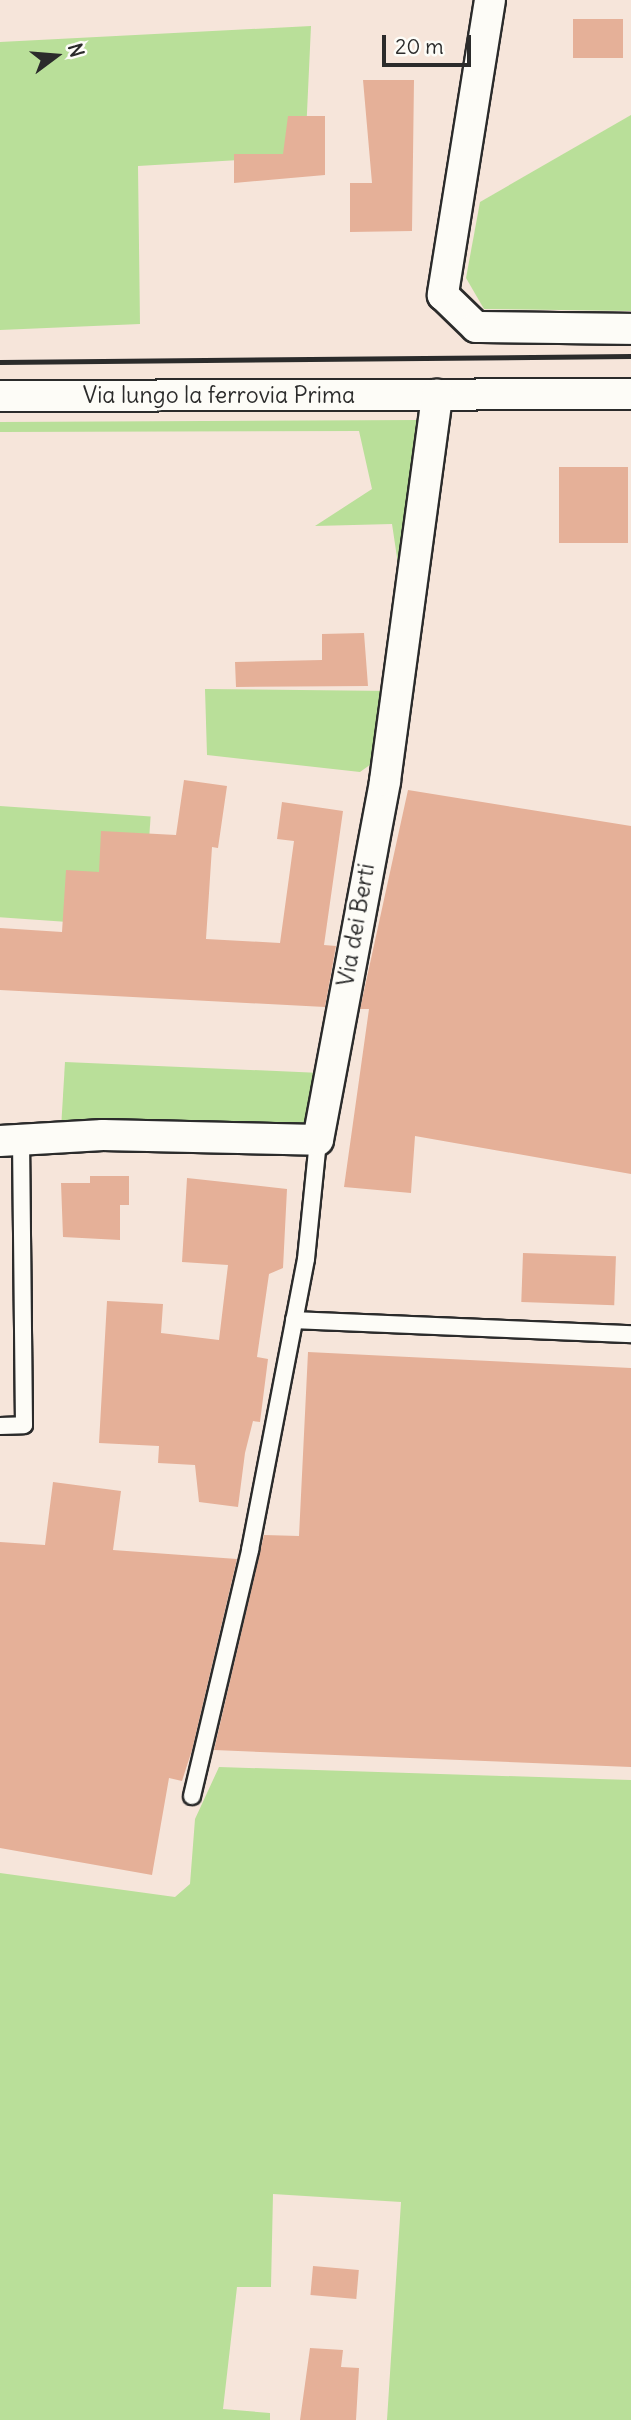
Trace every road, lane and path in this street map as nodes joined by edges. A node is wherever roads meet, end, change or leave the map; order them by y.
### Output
1 (491, 0) edge
2 (631, 329) edge
3 (437, 394) junction
4 (631, 394) edge
5 (0, 396) edge
6 (318, 1140) junction
7 (10, 1142) edge
8 (294, 1320) junction
9 (631, 1334) edge
10 (0, 1426) edge
11 (192, 1796) dead end

1 - 2 street
3 - 4 street, Via lungo la ferrovia Prima
3 - 5 street, Via lungo la ferrovia Prima
3 - 6 street, Via dei Berti
6 - 7 street
6 - 8 lane
7 - 10 lane
8 - 9 lane
8 - 11 lane

